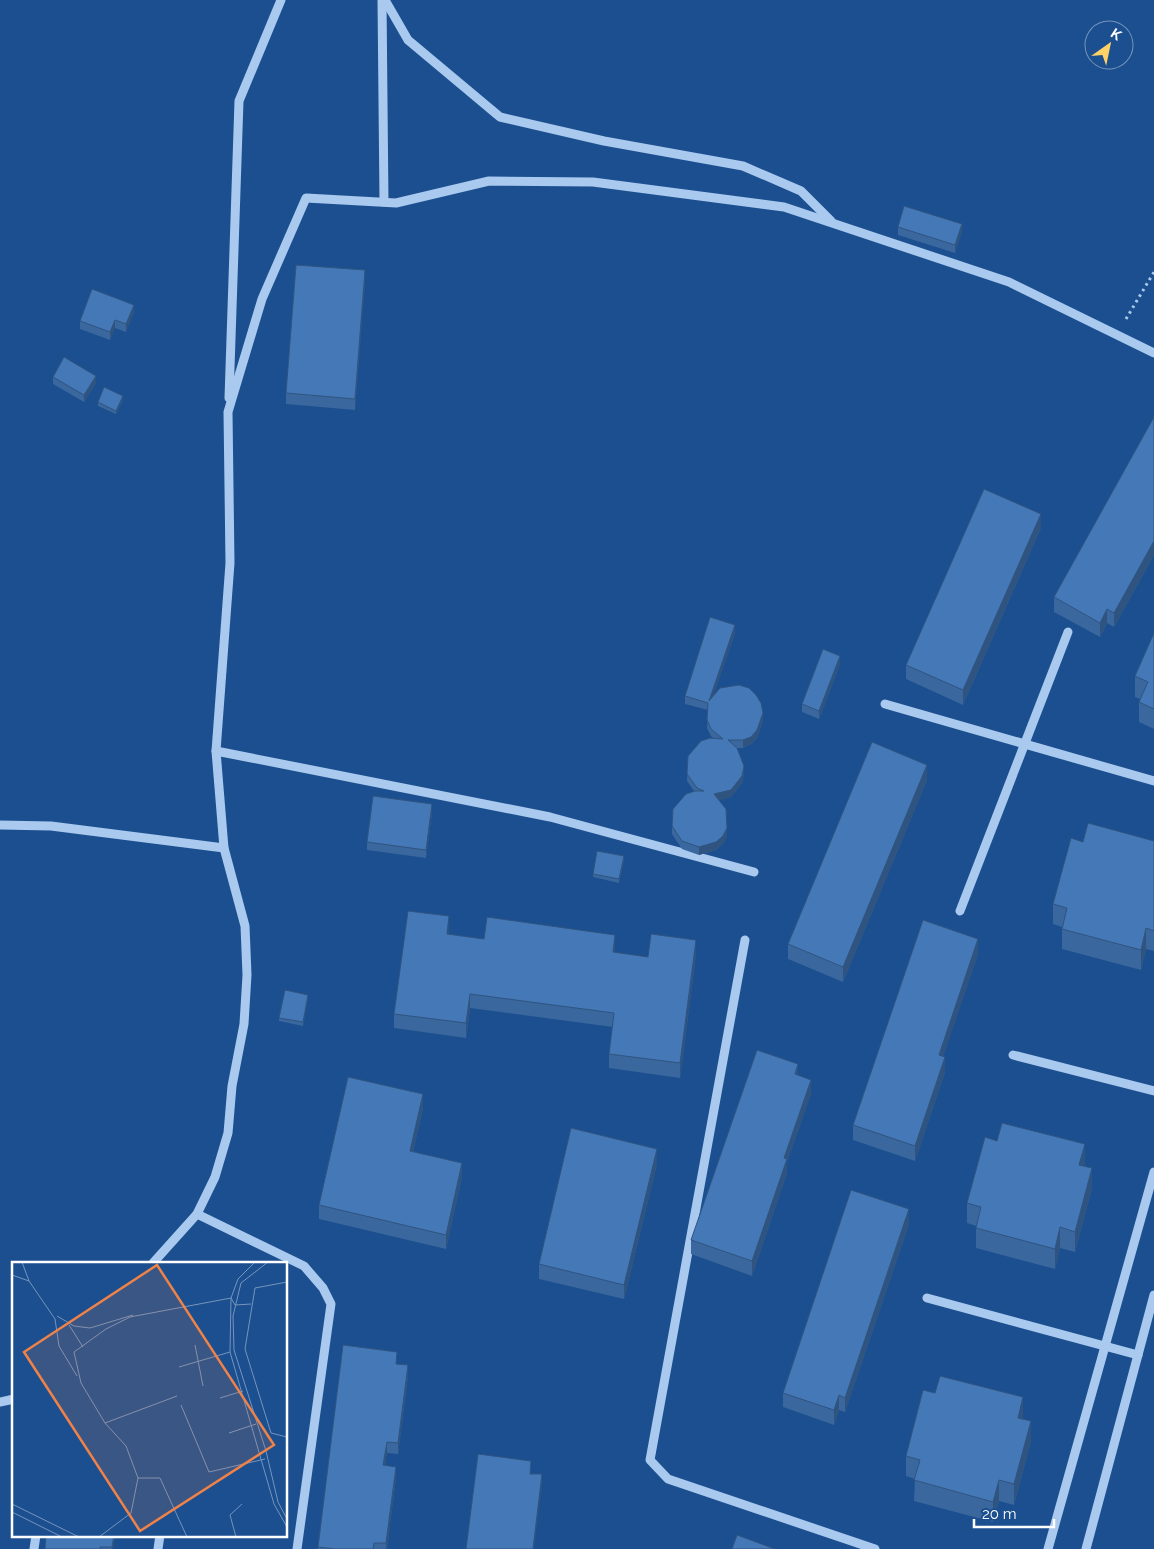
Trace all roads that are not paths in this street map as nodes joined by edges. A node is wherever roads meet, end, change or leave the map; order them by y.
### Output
1 (282, 0) edge
2 (383, 0) edge
3 (384, 202) junction
4 (833, 223) junction
5 (1154, 353) edge
6 (228, 412) junction
7 (1068, 632) dead end
8 (885, 704) dead end
9 (1025, 743) junction
10 (216, 751) junction
11 (1154, 781) edge
12 (0, 826) edge
13 (224, 848) junction
14 (754, 872) dead end
15 (960, 911) dead end
16 (746, 940) dead end
17 (1012, 1054) dead end
18 (1154, 1091) edge
19 (1154, 1172) edge
20 (197, 1214) junction
21 (154, 1262) edge
22 (1154, 1295) edge
23 (927, 1298) dead end
24 (1107, 1345) junction
25 (1138, 1355) junction
26 (36, 1536) edge
27 (160, 1536) edge
28 (34, 1549) edge
29 (158, 1549) edge
30 (297, 1549) edge
31 (875, 1549) edge
32 (1048, 1549) edge
33 (1086, 1549) edge

1 - 6 street
2 - 3 street
2 - 4 street
3 - 4 street
3 - 6 street
4 - 5 street
6 - 10 street
7 - 9 street
8 - 9 street
9 - 11 street
9 - 15 street
10 - 13 street
10 - 14 street
12 - 13 street
13 - 20 street
16 - 31 street
17 - 18 street
19 - 24 street
20 - 21 street
20 - 30 street
22 - 25 street
23 - 24 street
24 - 25 street
24 - 32 street
25 - 33 street
26 - 28 street
27 - 29 street

